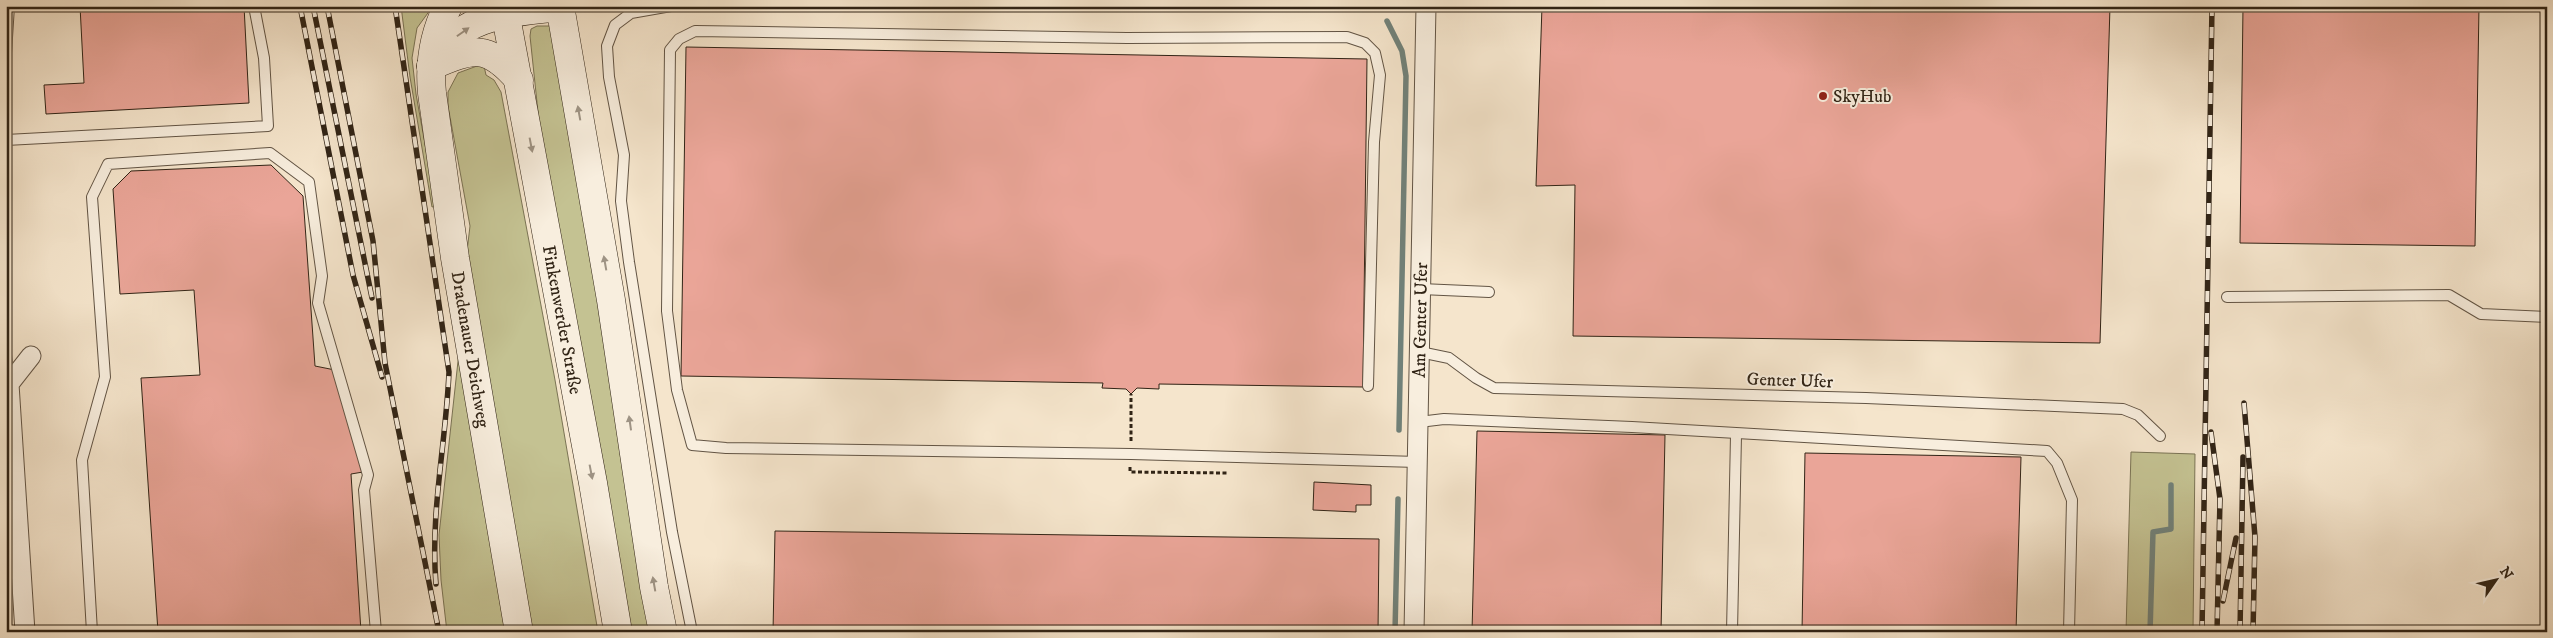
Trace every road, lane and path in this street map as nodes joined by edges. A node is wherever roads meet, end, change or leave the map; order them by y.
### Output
1 (9, 6) edge
2 (254, 6) edge
3 (448, 6) edge
4 (564, 6) edge
5 (671, 6) edge
6 (695, 6) edge
7 (706, 6) edge
8 (1426, 6) edge
9 (560, 7) edge
10 (505, 10) edge
11 (6, 53) edge
12 (431, 66) junction
13 (519, 80) junction
14 (6, 140) edge
15 (1421, 289) junction
16 (1489, 292) dead end
17 (2227, 297) dead end
18 (2547, 317) edge
19 (1420, 352) junction
20 (6, 355) edge
21 (31, 356) dead end
22 (9, 384) junction
23 (1368, 386) dead end
24 (1419, 422) junction
25 (1736, 435) junction
26 (2160, 436) dead end
27 (1418, 462) junction
28 (24, 632) edge
29 (92, 632) edge
30 (376, 632) edge
31 (519, 632) edge
32 (618, 632) edge
33 (664, 632) edge
34 (692, 632) edge
35 (1414, 632) edge
36 (1732, 632) edge
37 (2069, 632) edge

1 - 11 lane
2 - 14 lane
3 - 12 main road, Dradenauer Deichweg
4 - 9 street
5 - 34 lane
6 - 7 lane
8 - 15 street, Am Genter Ufer
9 - 10 main road
33 -> 9 main road
12 -> 10 main road
10 - 13 main road, Finkenwerder Straße
12 - 13 main road
12 - 31 main road, Dradenauer Deichweg
13 -> 32 main road, Finkenwerder Straße
15 - 16 lane
15 - 19 street, Am Genter Ufer
17 - 18 lane
19 - 24 street, Am Genter Ufer
19 - 26 lane, Genter Ufer
20 - 22 lane
21 - 22 street
22 - 28 street
23 - 27 lane
24 - 25 lane
24 - 27 street, Am Genter Ufer
25 - 36 lane
25 - 37 lane
27 - 35 street, Am Genter Ufer
29 - 30 lane

